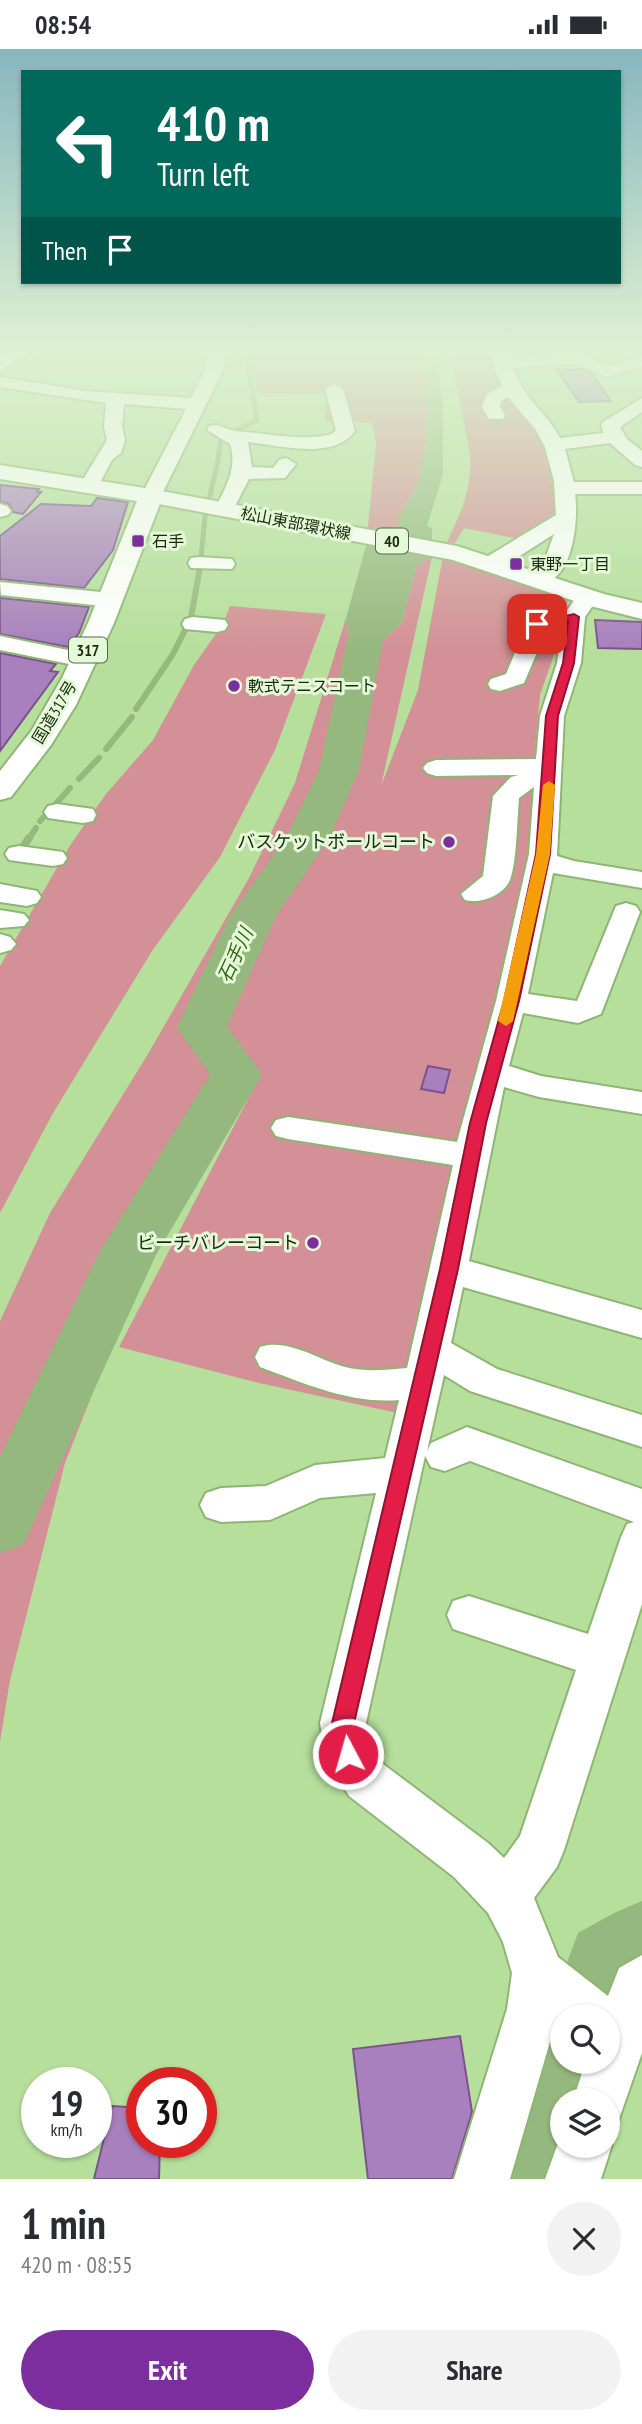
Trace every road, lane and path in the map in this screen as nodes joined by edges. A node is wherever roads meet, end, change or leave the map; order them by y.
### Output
1 (112, 450) edge
2 (175, 450) edge
3 (240, 450) edge
4 (555, 450) edge
5 (286, 464) dead end
6 (236, 469) junction
7 (0, 472) edge
8 (89, 486) junction
9 (565, 488) junction
10 (151, 496) junction
11 (641, 500) edge
12 (224, 510) junction
13 (567, 517) junction
14 (199, 563) dead end
15 (494, 563) junction
16 (224, 564) dead end
17 (537, 578) junction
18 (1, 588) edge
19 (111, 600) junction
20 (581, 607) junction
21 (642, 611) edge
22 (193, 624) dead end
23 (217, 625) dead end
24 (0, 643) edge
25 (84, 660) junction
26 (500, 684) dead end
27 (436, 768) dead end
28 (550, 770) junction
29 (0, 792) edge
30 (19, 854) dead end
31 (53, 858) dead end
32 (542, 860) junction
33 (642, 880) edge
34 (475, 894) dead end
35 (626, 912) dead end
36 (511, 1001) junction
37 (492, 1072) junction
38 (642, 1103) edge
39 (288, 1128) dead end
40 (472, 1156) junction
41 (449, 1269) junction
42 (642, 1324) edge
43 (274, 1357) dead end
44 (426, 1366) junction
45 (642, 1431) edge
46 (445, 1455) dead end
47 (402, 1473) junction
48 (221, 1504) dead end
49 (642, 1507) edge
50 (642, 1537) edge
51 (469, 1615) dead end
52 (602, 1659) junction
53 (506, 1895) junction
54 (642, 1981) edge
55 (581, 2004) edge
56 (604, 2004) edge
57 (550, 2010) edge
58 (580, 2158) edge
59 (482, 2179) edge
60 (573, 2179) edge

1 - 8 street
2 - 10 street
3 - 6 street
4 - 9 street
5 - 6 street
6 - 12 street
7 - 8 main road
8 - 10 main road
9 - 11 street
9 - 13 street
10 - 12 main road, 松山東部環状線 / 40
10 - 19 main road, 国道317号 / 317
12 - 15 main road, 松山東部環状線 / 40
13 - 15 street
13 - 17 street
14 - 16 street
15 - 17 main road, 松山東部環状線 / 40
17 - 20 main road, 松山東部環状線 / 40
18 - 19 street
19 - 25 main road, 国道317号 / 317
20 - 21 main road, 松山東部環状線 / 40
20 - 26 street
20 - 28 street
22 - 23 street
24 - 25 street
25 - 29 main road, 国道317号 / 317
27 - 28 street
28 - 32 street
28 - 34 street
30 - 31 street
32 - 33 street
32 - 36 street
35 - 36 street
36 - 37 street
37 - 38 street
37 - 40 street
39 - 40 street
40 - 41 street
41 - 42 street
41 - 44 street
43 - 44 street
44 - 45 street
44 - 47 street
46 - 49 street
47 - 48 street
47 - 53 street
50 - 52 street
51 - 52 street
52 - 53 street
53 - 55 street
54 - 56 street
57 - 59 street
58 - 60 street

